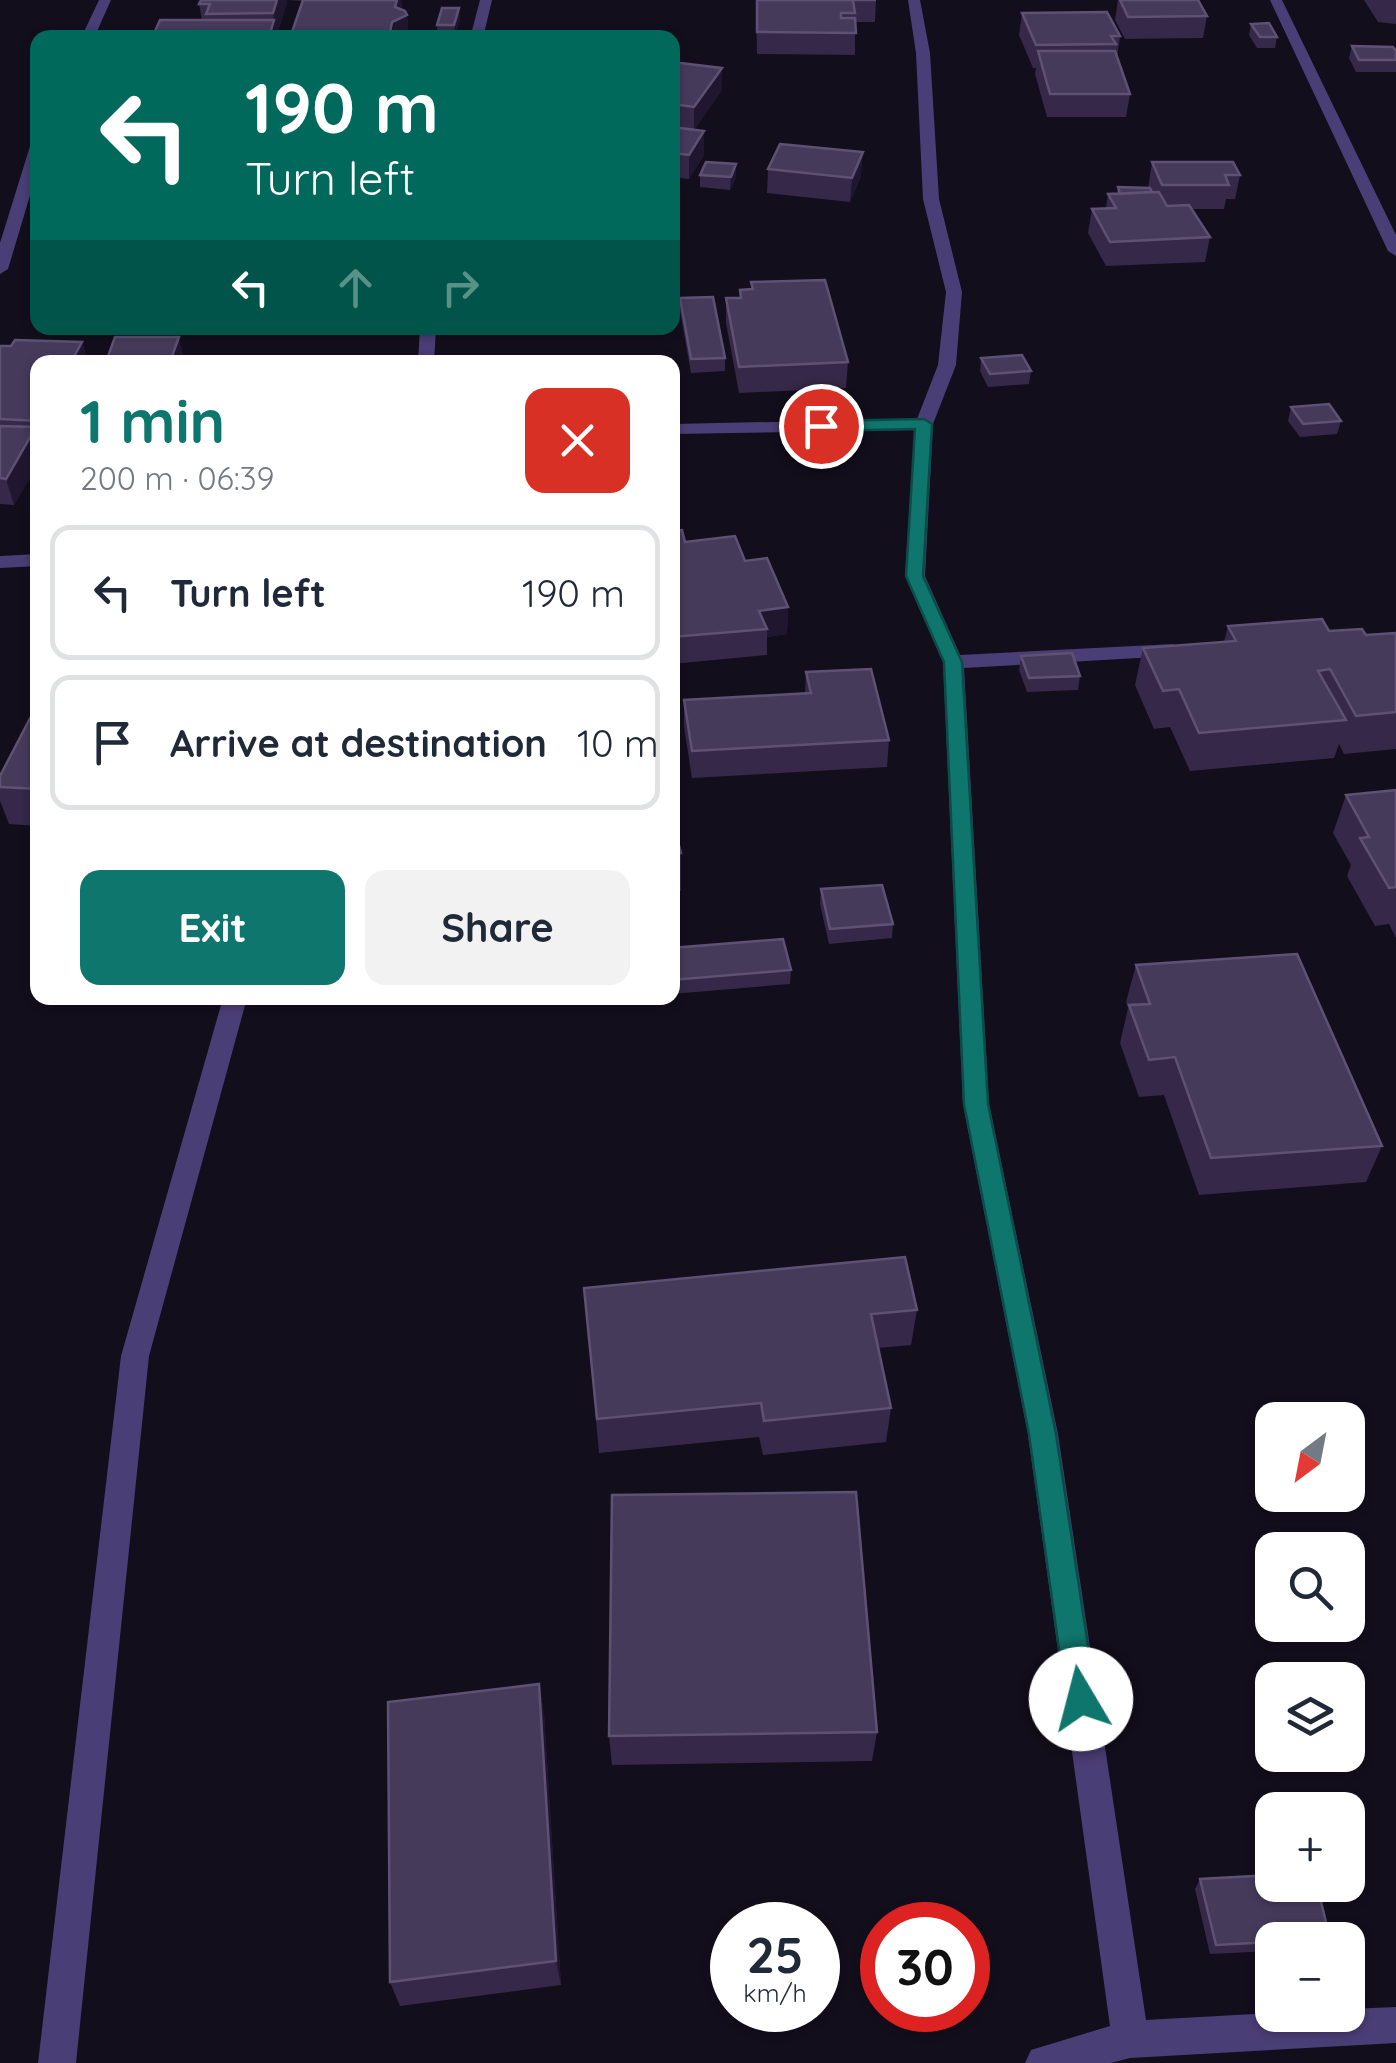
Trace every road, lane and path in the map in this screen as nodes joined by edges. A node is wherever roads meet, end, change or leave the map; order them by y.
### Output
1 (105, 0) edge
2 (486, 0) edge
3 (914, 0) edge
4 (1276, 0) edge
5 (91, 30) edge
6 (478, 30) edge
7 (30, 169) edge
8 (1396, 251) edge
9 (0, 268) edge
10 (924, 424) junction
11 (680, 429) edge
12 (30, 560) edge
13 (0, 562) edge
14 (1204, 648) edge
15 (953, 662) junction
16 (233, 1005) edge
17 (1396, 2025) edge
18 (1130, 2040) junction
19 (56, 2063) edge
20 (1044, 2063) edge

1 - 5 street
2 - 6 street
3 - 10 street
4 - 8 street
7 - 9 street
10 - 11 street
10 - 15 street
12 - 13 street
14 - 15 street
15 - 18 street
16 - 19 street
17 - 18 street
18 - 20 street

